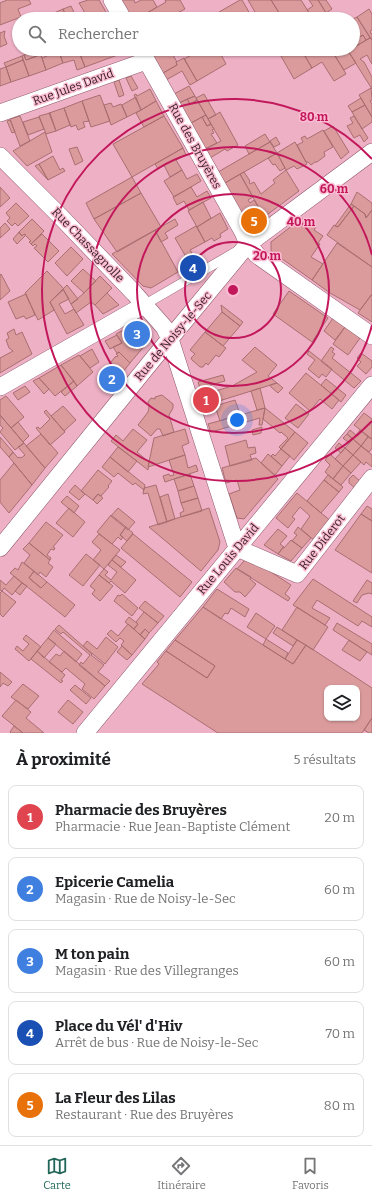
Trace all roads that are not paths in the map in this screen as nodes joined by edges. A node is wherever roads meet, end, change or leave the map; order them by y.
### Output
1 (112, 0) edge
2 (119, 12) edge
3 (141, 56) edge
4 (144, 56) edge
5 (0, 113) edge
6 (372, 152) edge
7 (0, 156) edge
8 (248, 244) junction
9 (144, 305) junction
10 (372, 336) edge
11 (170, 339) junction
12 (372, 385) edge
13 (0, 387) edge
14 (372, 478) edge
15 (0, 548) edge
16 (237, 548) junction
17 (85, 733) edge

1 - 2 street
3 - 5 street, Rue Jules David
4 - 8 street, Rue des Bruyères
6 - 8 street, Rue de Noisy-le-Sec
7 - 9 street, Rue Chassagnolle
8 - 9 lane
8 - 10 street, Rue des Bruyères
8 - 11 street, Rue de Noisy-le-Sec
9 - 11 street, Rue Chassagnolle
9 - 13 street
11 - 15 street, Rue de Noisy-le-Sec
11 - 16 street, Rue Chassagnolle
12 - 16 street, Rue Louis David
14 - 16 street, Rue Diderot
16 - 17 street, Rue Louis David

